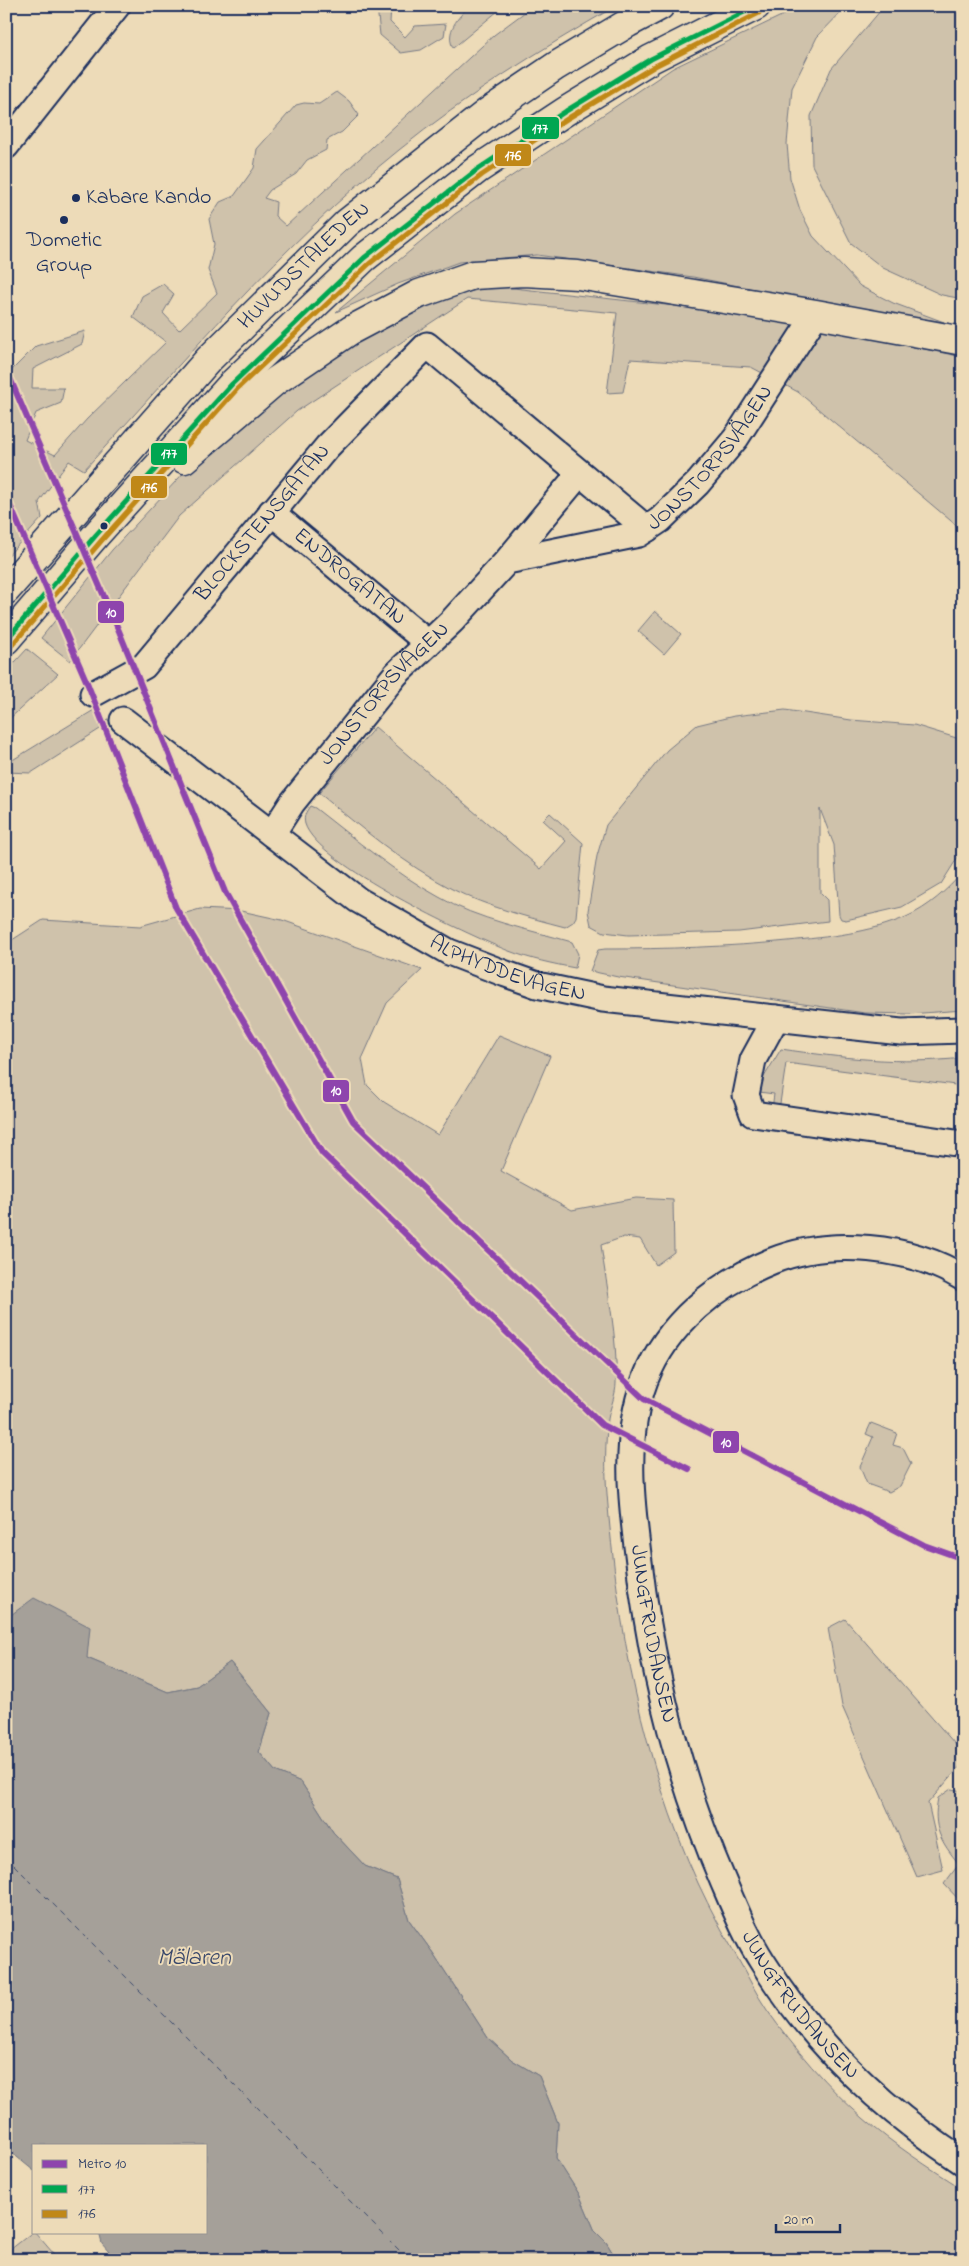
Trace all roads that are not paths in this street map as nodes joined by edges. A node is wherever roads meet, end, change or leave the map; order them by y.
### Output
1 (117, 6) edge
2 (660, 6) edge
3 (756, 6) edge
4 (6, 146) edge
5 (816, 314) junction
6 (963, 341) edge
7 (580, 474) junction
8 (271, 512) junction
9 (647, 529) junction
10 (96, 535) junction
11 (507, 561) junction
12 (6, 590) edge
13 (6, 640) edge
14 (428, 643) junction
15 (92, 694) dead end
16 (123, 720) dead end
17 (272, 834) junction
18 (776, 1018) junction
19 (963, 1030) edge
20 (963, 1144) edge
21 (963, 1278) edge
22 (963, 2162) edge

1 - 4 street
2 - 12 main road, HUVUDSTALEDEN
3 - 10 main road, HUVUDSTALEDEN
5 - 6 main road
5 - 9 street, JONSTORPSVÄGEN
5 - 10 main road
7 - 8 street, BLOCKSTENSGATAN
7 - 9 street
7 - 11 street, JONSTORPSVÄGEN
8 - 14 street, ENDROGATAN
8 - 15 street, BLOCKSTENSGATAN
9 - 11 street, JONSTORPSVÄGEN
10 - 13 main road, HUVUDSTALEDEN
11 - 14 street, JONSTORPSVÄGEN
14 - 17 street, JONSTORPSVÄGEN
16 - 17 street, ALPHYDDEVÄGEN
17 - 18 street, ALPHYDDEVÄGEN
18 - 19 street, ALPHYDDEVÄGEN
18 - 20 street
21 - 22 street, JUNGFRUDANSEN

